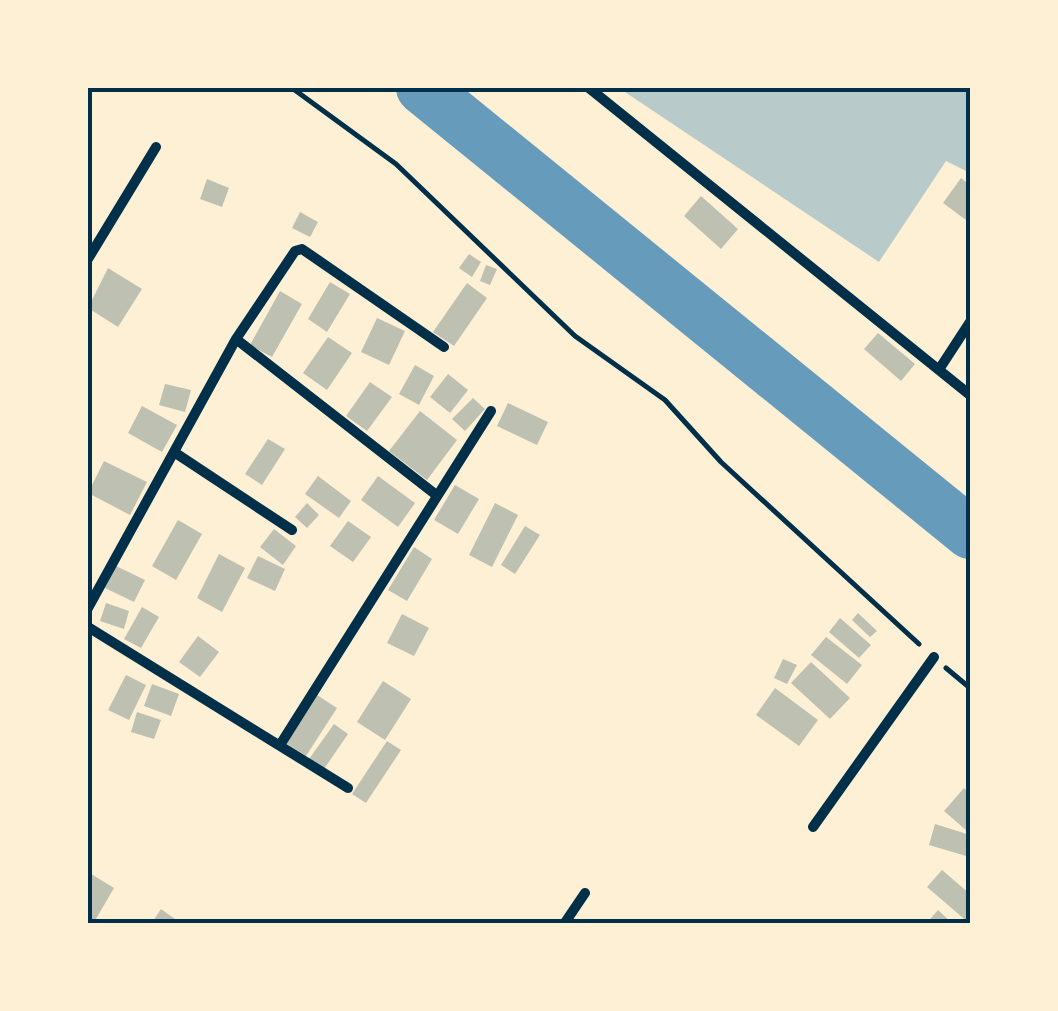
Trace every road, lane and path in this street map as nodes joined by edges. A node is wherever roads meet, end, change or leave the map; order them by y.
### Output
1 (292, 88) edge
2 (589, 88) edge
3 (156, 147) dead end
4 (88, 260) edge
5 (970, 322) edge
6 (236, 339) junction
7 (444, 347) dead end
8 (940, 368) junction
9 (970, 395) edge
10 (491, 411) dead end
11 (177, 454) junction
12 (435, 494) junction
13 (292, 530) dead end
14 (88, 608) edge
15 (88, 626) edge
16 (934, 657) junction
17 (970, 688) edge
18 (280, 745) junction
19 (348, 788) dead end
20 (813, 827) dead end
21 (585, 893) dead end
22 (564, 924) edge

1 - 16 path
2 - 8 street
3 - 4 street
5 - 8 street
6 - 7 street
6 - 11 street
6 - 12 street
8 - 9 street
10 - 12 street
11 - 13 street
11 - 14 street
12 - 18 street
15 - 18 street
16 - 17 path
16 - 20 street
18 - 19 street
21 - 22 street

